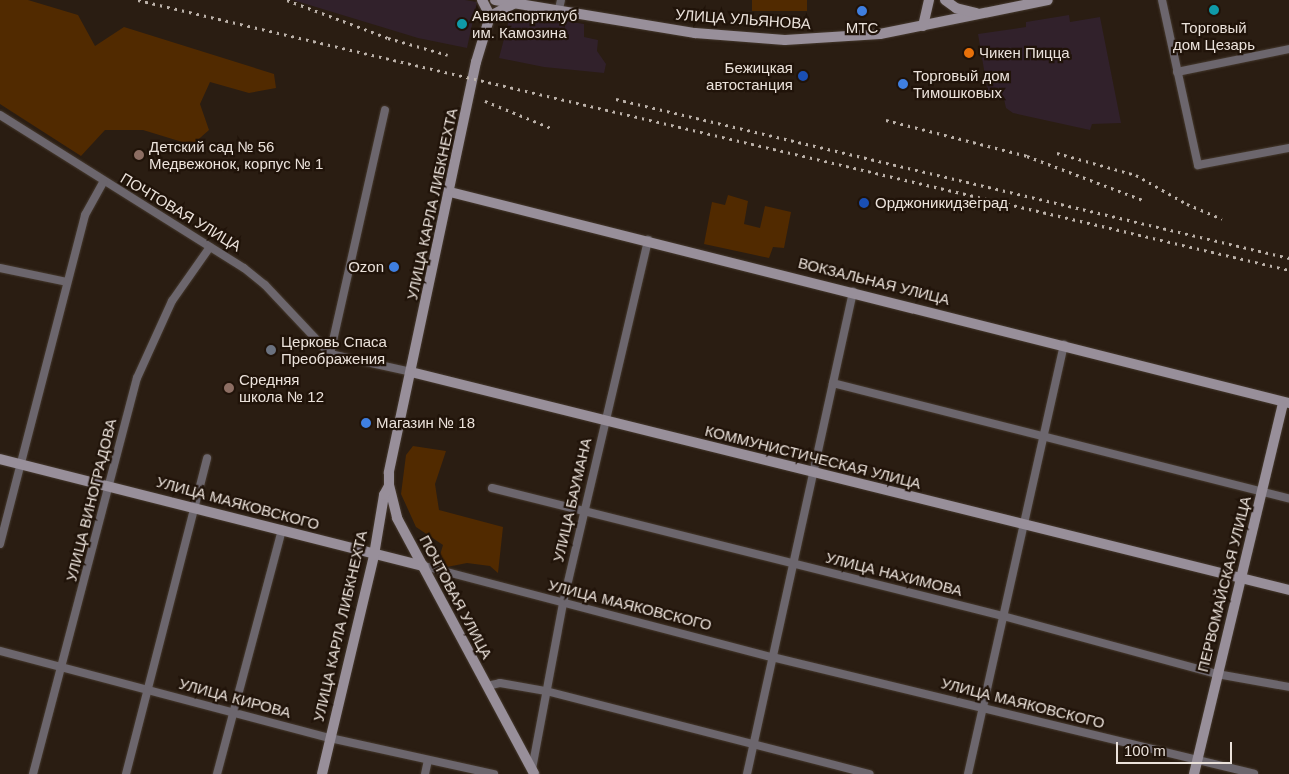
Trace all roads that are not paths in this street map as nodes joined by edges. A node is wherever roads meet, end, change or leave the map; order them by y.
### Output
1 (482, 0) edge
2 (495, 0) edge
3 (561, 0) edge
4 (929, 0) edge
5 (945, 0) edge
6 (1048, 0) edge
7 (1162, 0) edge
8 (513, 4) junction
9 (558, 12) junction
10 (979, 14) junction
11 (491, 15) junction
12 (923, 26) junction
13 (1289, 49) edge
14 (1177, 72) junction
15 (385, 110) dead end
16 (0, 115) edge
17 (1289, 148) edge
18 (104, 182) junction
19 (450, 192) junction
20 (648, 240) junction
21 (210, 247) junction
22 (0, 268) edge
23 (68, 282) junction
24 (854, 291) junction
25 (1064, 345) junction
26 (330, 354) junction
27 (411, 372) junction
28 (833, 383) junction
29 (1286, 402) edge
30 (604, 420) junction
31 (400, 424) joint
32 (1044, 437) junction
33 (0, 458) edge
34 (207, 458) dead end
35 (21, 464) junction
36 (812, 473) junction
37 (389, 485) junction
38 (110, 486) junction
39 (492, 488) dead end
40 (1261, 492) junction
41 (1289, 498) edge
42 (194, 506) junction
43 (585, 513) junction
44 (1023, 525) junction
45 (282, 529) junction
46 (0, 544) edge
47 (374, 555) junction
48 (793, 562) junction
49 (424, 566) junction
50 (1241, 580) junction
51 (1289, 590) edge
52 (563, 603) junction
53 (1003, 616) junction
54 (0, 651) edge
55 (772, 656) junction
56 (62, 667) junction
57 (1217, 674) junction
58 (487, 686) junction
59 (1289, 687) edge
60 (147, 688) junction
61 (546, 691) junction
62 (982, 708) junction
63 (233, 711) junction
64 (330, 738) junction
65 (753, 744) junction
66 (428, 760) junction
67 (1197, 762) junction
68 (533, 771) edge
69 (33, 774) edge
70 (126, 774) edge
71 (217, 774) edge
72 (322, 774) edge
73 (425, 774) edge
74 (491, 774) edge
75 (747, 774) edge
76 (870, 774) edge
77 (968, 774) edge
78 (1194, 774) edge
79 (1254, 774) edge

1 - 11 main road
2 - 8 main road, УЛИЦА УЛЬЯНОВА
3 - 9 street
4 - 12 main road
5 - 10 main road
6 - 10 main road, УЛИЦА УЛЬЯНОВА
7 - 14 street
8 - 9 main road, УЛИЦА УЛЬЯНОВА
8 - 11 main road
9 - 12 main road, УЛИЦА УЛЬЯНОВА
10 - 12 main road, УЛИЦА УЛЬЯНОВА
11 - 19 main road, УЛИЦА КАРЛА ЛИБКНЕХТА
13 - 14 street
14 - 17 street
15 - 26 street
16 - 18 street, ПОЧТОВАЯ УЛИЦА
18 - 21 street, ПОЧТОВАЯ УЛИЦА
18 - 23 street
19 - 20 main road, ВОКЗАЛЬНАЯ УЛИЦА
19 - 27 main road, УЛИЦА КАРЛА ЛИБКНЕХТА
20 - 24 main road, ВОКЗАЛЬНАЯ УЛИЦА
20 - 30 street, УЛИЦА БАУМАНА
21 - 26 street, ПОЧТОВАЯ УЛИЦА
21 - 38 street, УЛИЦА ВИНОГРАДОВА
22 - 23 street
23 - 35 street
24 - 25 main road, ВОКЗАЛЬНАЯ УЛИЦА
24 - 28 street
25 - 29 main road, ВОКЗАЛЬНАЯ УЛИЦА
25 - 32 street
26 - 27 street, КОММУНИСТИЧЕСКАЯ УЛИЦА
27 - 30 main road, КОММУНИСТИЧЕСКАЯ УЛИЦА
27 - 31 main road, УЛИЦА КАРЛА ЛИБКНЕХТА
28 - 32 street
28 - 36 street
29 - 40 main road, ПЕРВОМАЙСКАЯ УЛИЦА
30 - 36 main road, КОММУНИСТИЧЕСКАЯ УЛИЦА
30 - 43 street, УЛИЦА БАУМАНА
31 - 37 main road, ПОЧТОВАЯ УЛИЦА
32 - 40 street
32 - 44 street
33 - 35 main road, УЛИЦА МАЯКОВСКОГО
34 - 42 street
35 - 38 main road, УЛИЦА МАЯКОВСКОГО
35 - 46 street
36 - 44 main road, КОММУНИСТИЧЕСКАЯ УЛИЦА
36 - 48 street
37 - 47 main road, УЛИЦА КАРЛА ЛИБКНЕХТА
37 - 49 main road, ПОЧТОВАЯ УЛИЦА
38 - 42 main road, УЛИЦА МАЯКОВСКОГО
38 - 56 street, УЛИЦА ВИНОГРАДОВА
39 - 43 street, УЛИЦА НАХИМОВА
40 - 41 street
40 - 50 main road, ПЕРВОМАЙСКАЯ УЛИЦА
42 - 45 main road, УЛИЦА МАЯКОВСКОГО
42 - 60 street
43 - 48 street, УЛИЦА НАХИМОВА
43 - 52 street, УЛИЦА БАУМАНА
44 - 50 main road, КОММУНИСТИЧЕСКАЯ УЛИЦА
44 - 53 street
45 - 47 main road, УЛИЦА МАЯКОВСКОГО
45 - 63 street
47 - 49 main road, УЛИЦА МАЯКОВСКОГО
47 - 64 main road, УЛИЦА КАРЛА ЛИБКНЕХТА
48 - 53 street, УЛИЦА НАХИМОВА
48 - 55 street
49 - 52 street, УЛИЦА МАЯКОВСКОГО
49 - 58 main road, ПОЧТОВАЯ УЛИЦА
50 - 51 main road, КОММУНИСТИЧЕСКАЯ УЛИЦА
50 - 57 main road, ПЕРВОМАЙСКАЯ УЛИЦА
52 - 55 street, УЛИЦА МАЯКОВСКОГО
52 - 61 street, УЛИЦА БАУМАНА
53 - 57 street, УЛИЦА НАХИМОВА
53 - 62 street
54 - 56 street, УЛИЦА КИРОВА
55 - 62 street, УЛИЦА МАЯКОВСКОГО
55 - 65 street
56 - 60 street, УЛИЦА КИРОВА
56 - 69 street, УЛИЦА ВИНОГРАДОВА
57 - 59 street, УЛИЦА НАХИМОВА
57 - 67 main road, ПЕРВОМАЙСКАЯ УЛИЦА
58 - 61 street
58 - 68 main road, ПОЧТОВАЯ УЛИЦА
60 - 63 street, УЛИЦА КИРОВА
60 - 70 street
61 - 65 street
61 - 68 street, УЛИЦА БАУМАНА
62 - 67 street, УЛИЦА МАЯКОВСКОГО
62 - 77 street
63 - 64 street, УЛИЦА КИРОВА
63 - 71 street
64 - 66 street, УЛИЦА КИРОВА
64 - 72 main road, УЛИЦА КАРЛА ЛИБКНЕХТА
65 - 75 street
65 - 76 street
66 - 73 street
66 - 74 street, УЛИЦА КИРОВА
67 - 78 main road, ПЕРВОМАЙСКАЯ УЛИЦА
67 - 79 street, УЛИЦА МАЯКОВСКОГО

